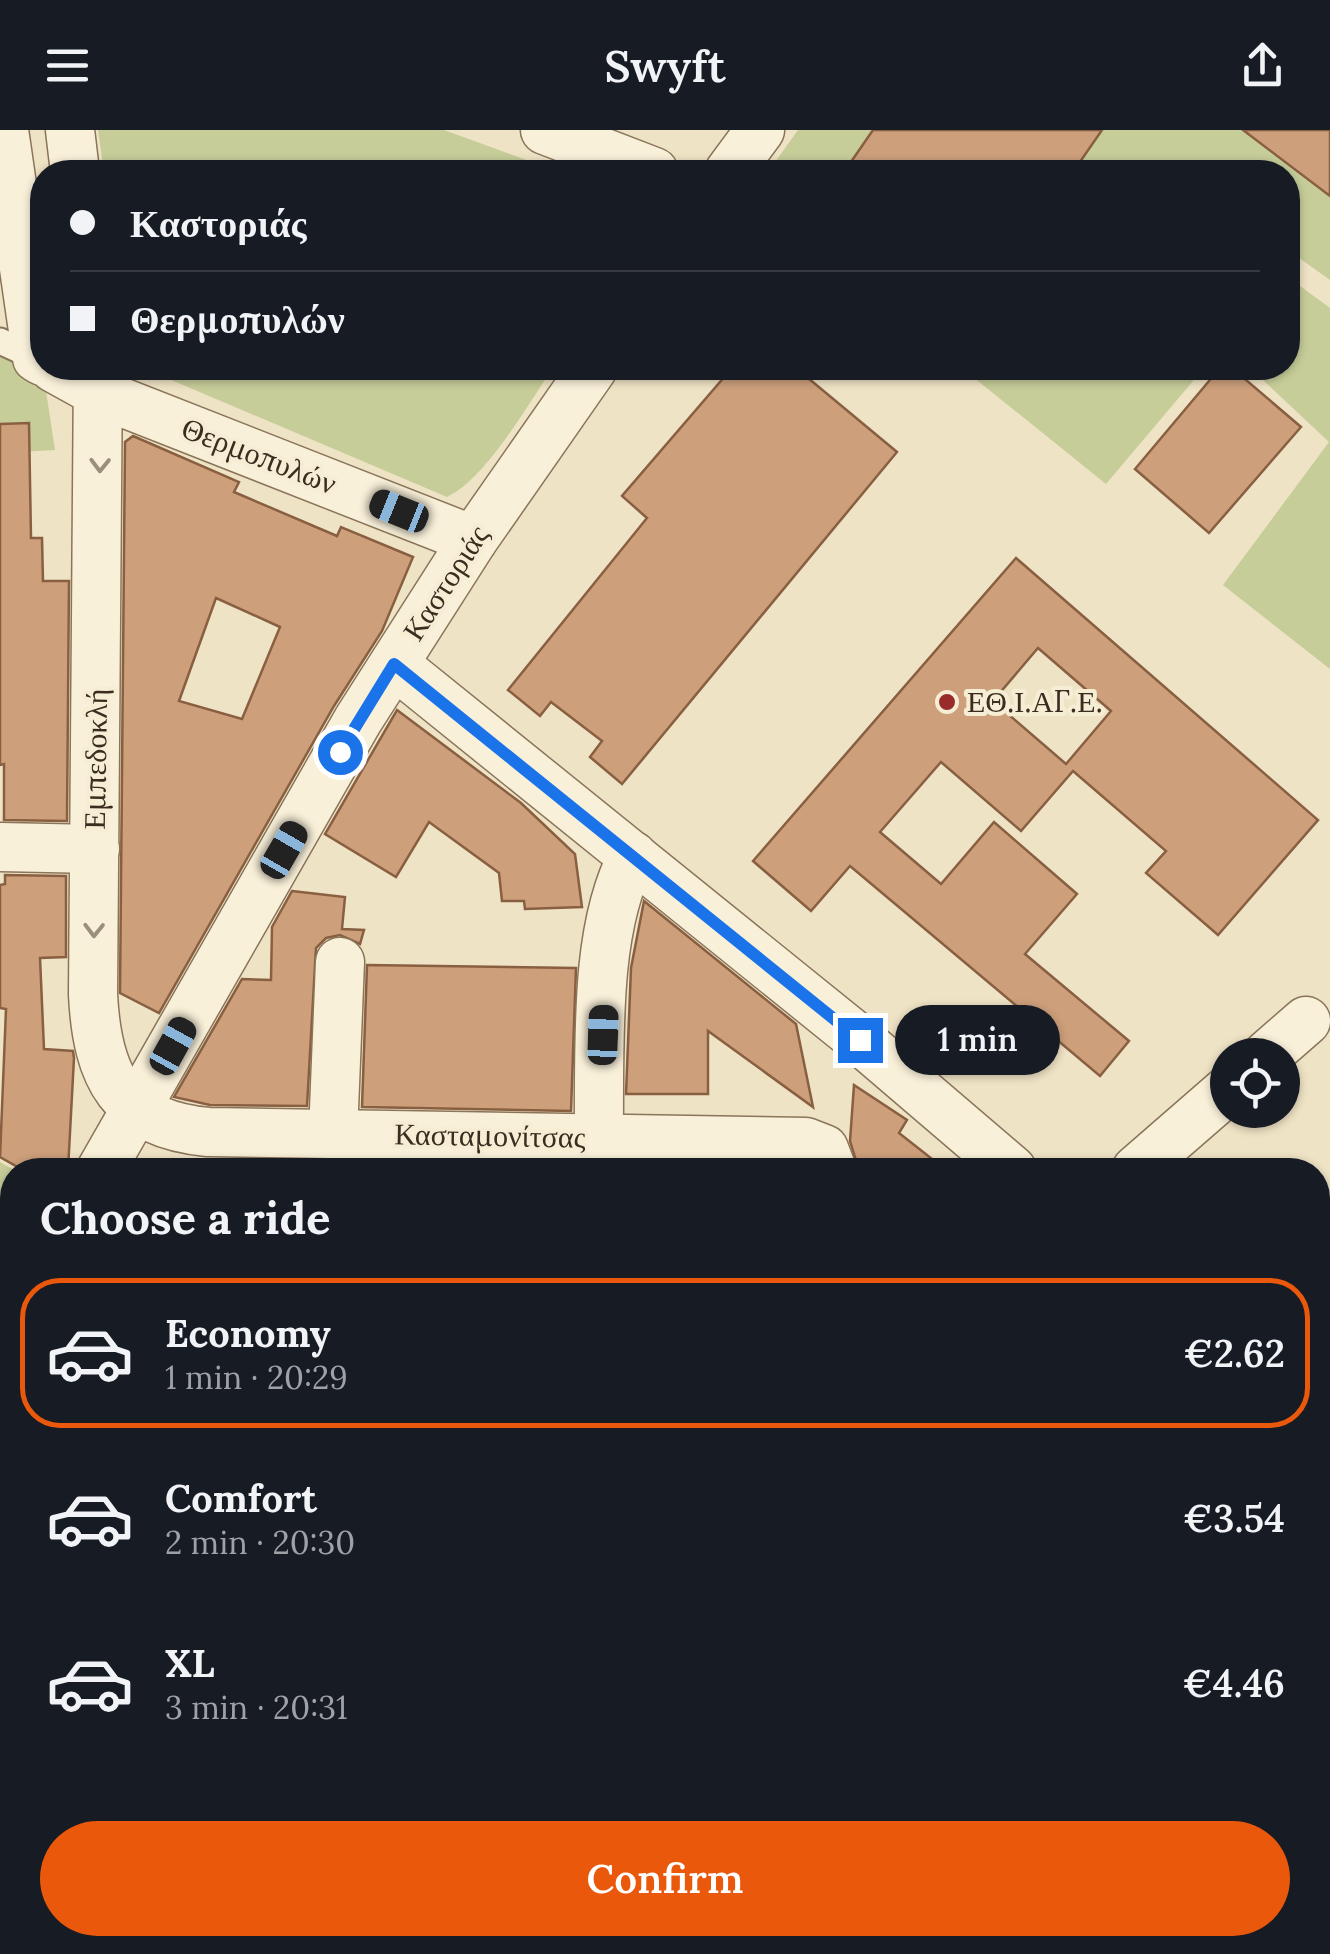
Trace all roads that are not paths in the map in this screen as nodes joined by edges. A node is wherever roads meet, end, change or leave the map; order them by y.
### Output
1 (4, 130) edge
2 (70, 130) edge
3 (545, 130) edge
4 (760, 130) edge
5 (74, 160) edge
6 (623, 160) edge
7 (738, 160) edge
8 (30, 334) edge
9 (585, 380) edge
10 (99, 381) edge
11 (473, 540) junction
12 (394, 664) junction
13 (0, 847) edge
14 (94, 849) junction
15 (633, 856) junction
16 (340, 962) dead end
17 (1306, 1021) dead end
18 (1287, 1038) edge
19 (1210, 1106) edge
20 (136, 1112) junction
21 (334, 1134) junction
22 (440, 1153) edge
23 (598, 1154) edge
24 (109, 1158) edge
25 (827, 1158) edge
26 (998, 1158) edge
27 (1150, 1158) edge

1 - 8 street
2 - 5 street
3 - 6 street
4 - 7 street
9 - 11 street, Καστοριάς
10 - 11 street, Θερμοπυλών
10 -> 14 street, Εμπεδοκλή
11 - 12 street, Καστοριάς
12 - 15 street
12 - 20 street, Καστοριάς
13 - 14 street
14 -> 20 street, Εμπεδοκλή
15 - 23 street
15 - 26 street
16 - 21 street
17 - 18 street
19 - 27 street
20 - 21 street, Κασταμονίτσας
20 - 24 street, Καστοριάς
21 - 22 street, Κασταμονίτσας
22 - 23 street, Κασταμονίτσας
23 - 25 street, Κασταμονίτσας

